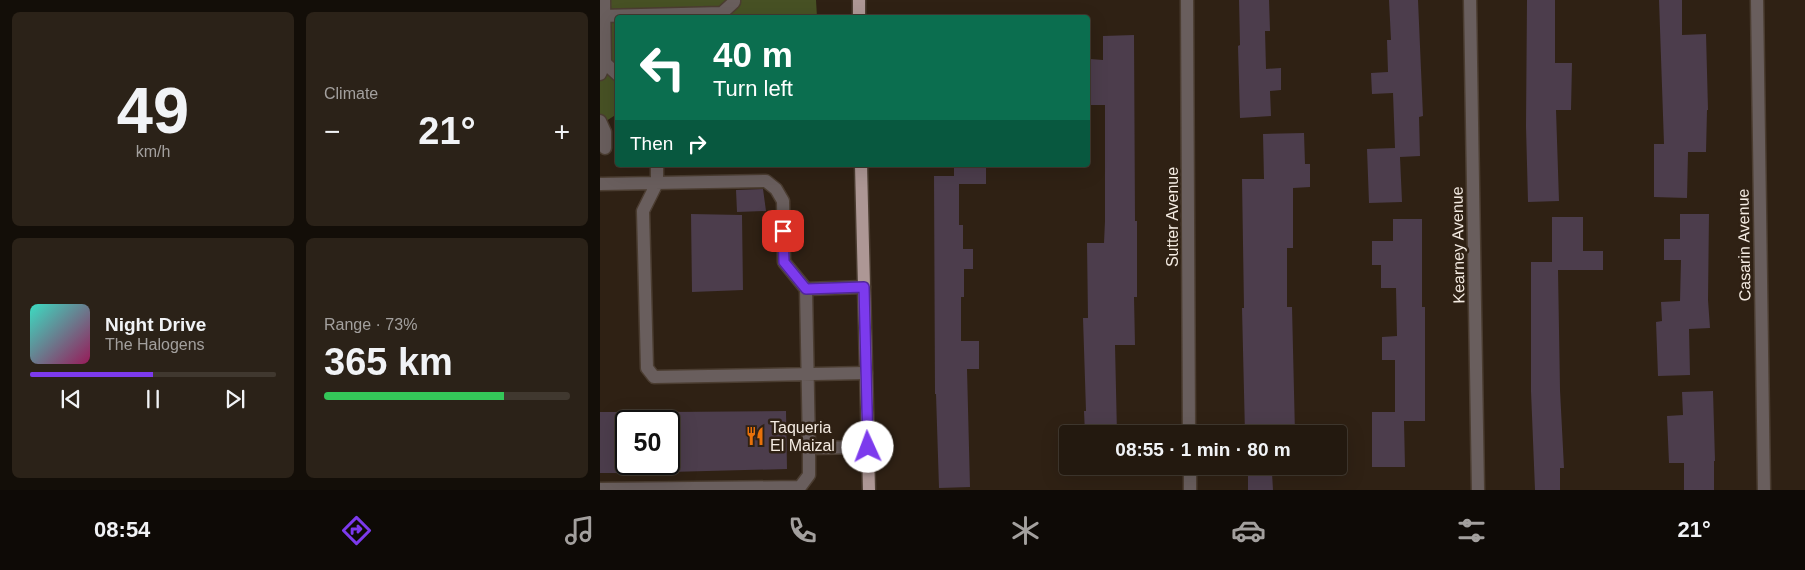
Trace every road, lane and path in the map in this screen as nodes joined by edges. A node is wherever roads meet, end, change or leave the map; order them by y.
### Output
1 (604, 0) edge
2 (734, 0) edge
3 (859, 0) edge
4 (1187, 0) edge
5 (1470, 0) edge
6 (1757, 0) edge
7 (642, 15) edge
8 (859, 15) edge
9 (602, 16) edge
10 (615, 16) edge
11 (603, 69) edge
12 (615, 75) edge
13 (600, 121) edge
14 (608, 147) edge
15 (657, 167) edge
16 (861, 167) edge
17 (657, 183) junction
18 (600, 184) edge
19 (864, 287) junction
20 (806, 289) junction
21 (866, 373) junction
22 (807, 374) junction
23 (1189, 425) edge
24 (868, 447) junction
25 (808, 448) junction
26 (1190, 475) edge
27 (600, 489) edge
28 (869, 490) edge
29 (1190, 490) edge
30 (1478, 490) edge
31 (1764, 490) edge

1 - 9 street
2 - 7 street
3 - 8 main road
4 - 23 street, Sutter Avenue
5 - 30 street, Kearney Avenue
6 - 31 street, Casarin Avenue
9 - 10 street
9 - 11 street
11 - 12 street
13 - 14 street
15 - 17 street
16 - 19 main road
17 - 18 street
17 - 20 street
17 - 22 street
19 - 20 street
19 - 21 main road
20 - 22 street
21 - 22 street
21 - 24 main road
22 - 25 street
24 - 25 street
24 - 28 main road
25 - 27 street
26 - 29 street

